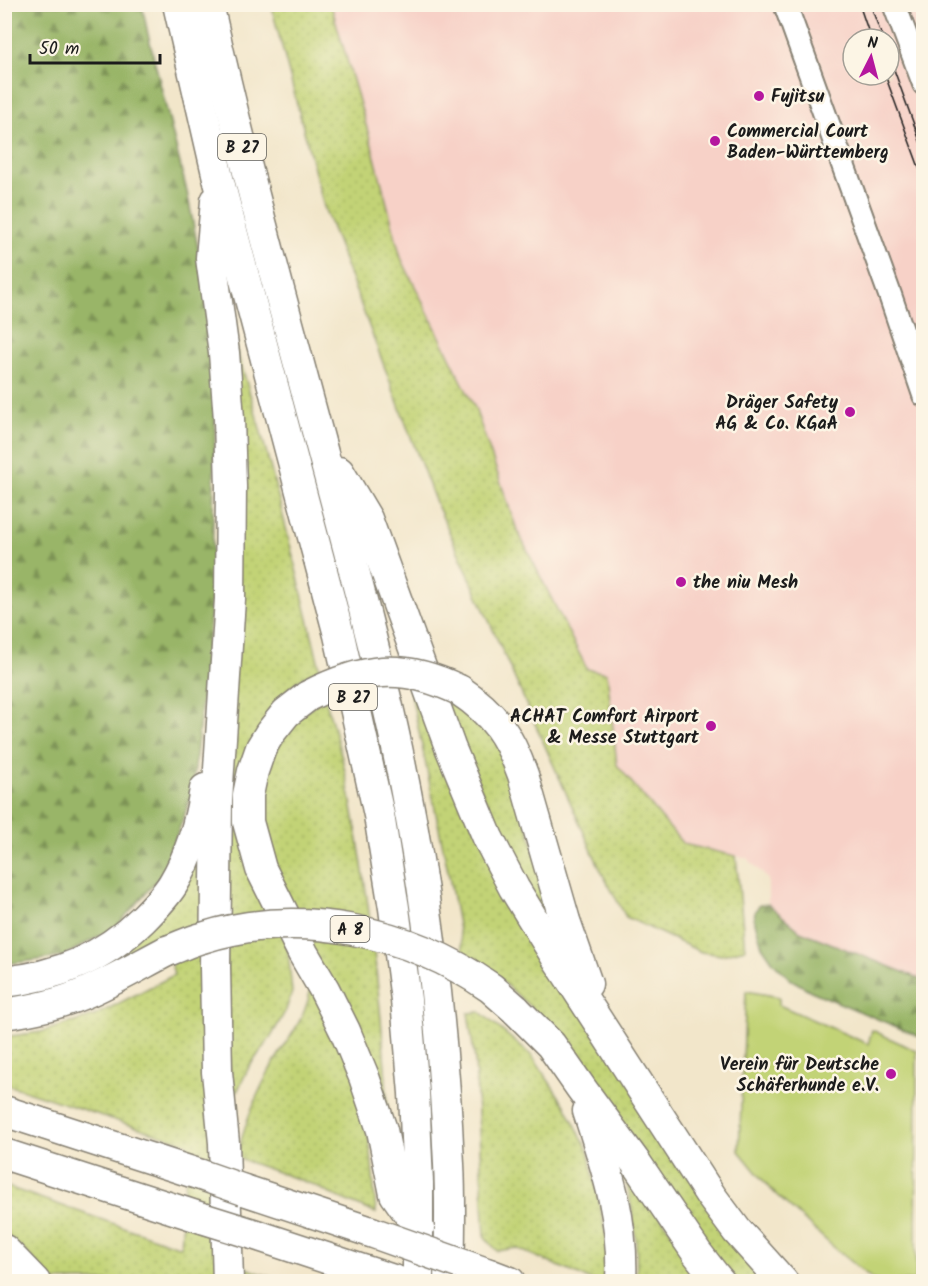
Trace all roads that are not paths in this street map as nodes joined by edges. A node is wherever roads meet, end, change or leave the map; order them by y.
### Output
1 (178, 4) edge
2 (208, 4) edge
3 (785, 4) edge
4 (894, 4) edge
5 (924, 84) edge
6 (218, 178) junction
7 (924, 395) edge
8 (317, 430) junction
9 (223, 717) junction
10 (4, 982) edge
11 (4, 1014) edge
12 (597, 1019) junction
13 (580, 1088) junction
14 (4, 1112) edge
15 (4, 1154) edge
16 (419, 1228) junction
17 (4, 1250) edge
18 (500, 1278) edge
19 (35, 1281) edge
20 (228, 1281) edge
21 (399, 1281) edge
22 (418, 1281) edge
23 (449, 1281) edge
24 (621, 1281) edge
25 (720, 1281) edge
26 (783, 1281) edge

1 - 6 highway, B 27
2 - 8 highway, B 27
3 - 7 street
4 - 5 street
6 - 9 highway
6 - 16 highway, B 27
8 - 12 highway
8 - 23 highway, B 27
9 - 10 highway
9 - 20 highway
11 - 13 highway, A 8, bridge
12 - 16 highway, bridge
12 - 26 highway
13 - 24 highway
13 - 25 highway, A 8
14 - 18 highway, bridge
15 - 21 highway, bridge
16 - 22 highway, B 27
17 - 19 highway

